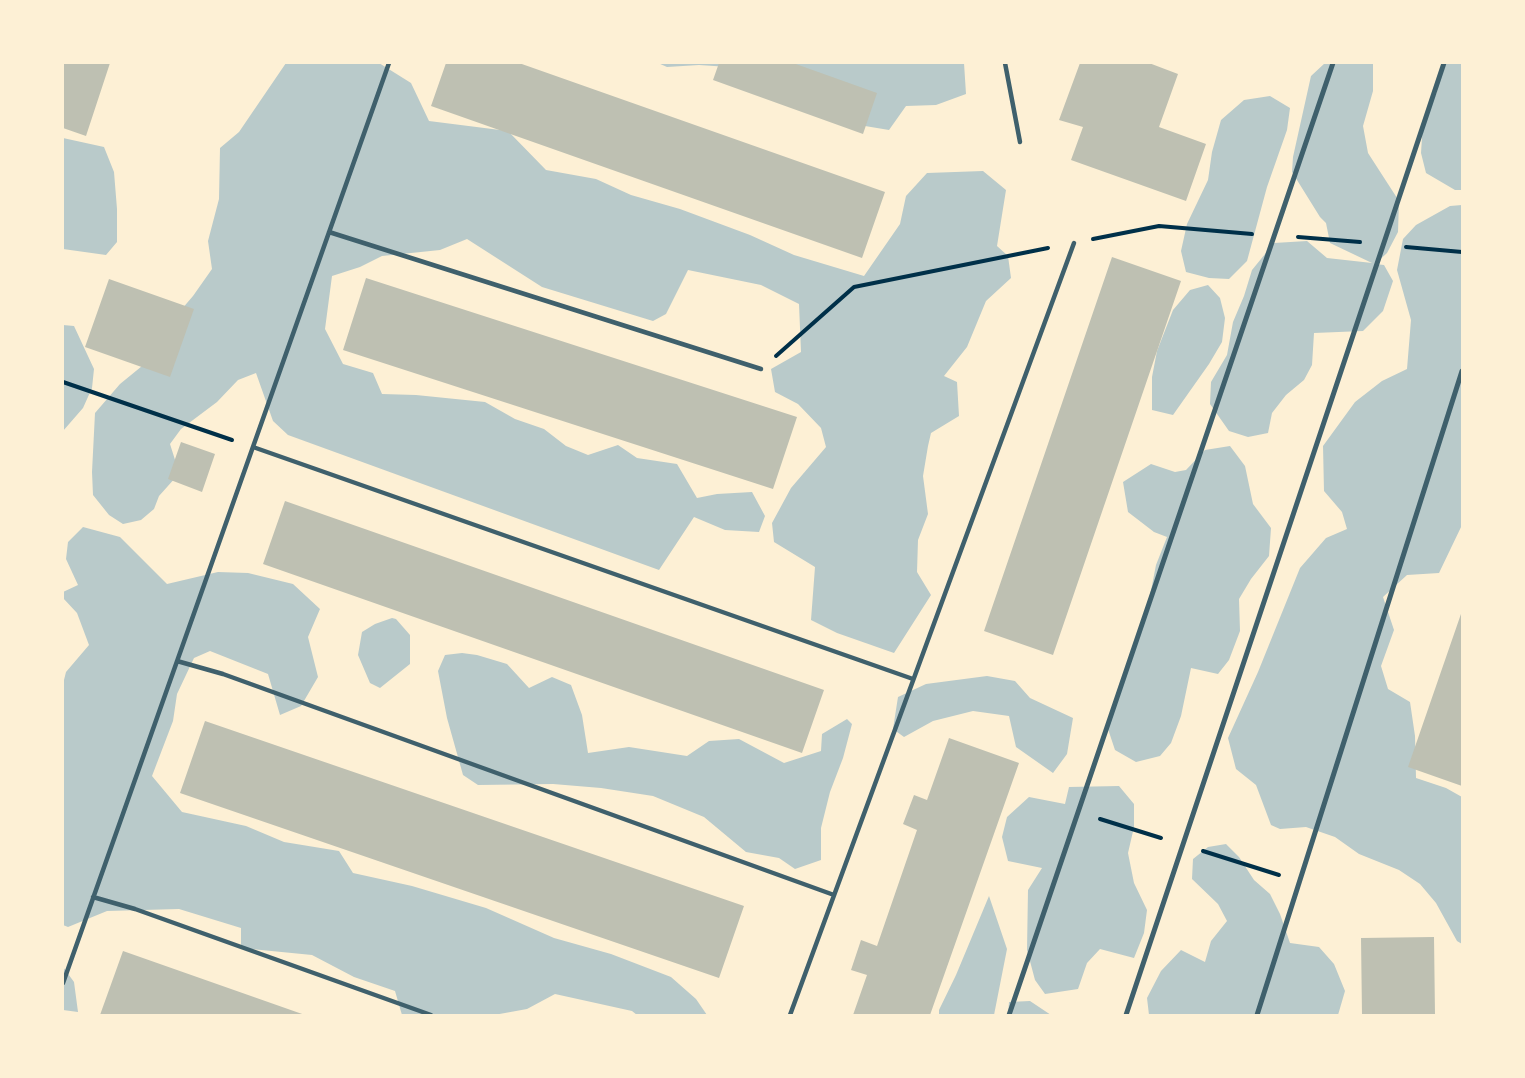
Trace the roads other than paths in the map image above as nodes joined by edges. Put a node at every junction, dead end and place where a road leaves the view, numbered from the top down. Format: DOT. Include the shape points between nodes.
graph roads {
  1 [pos="389,63"];
  2 [pos="1005,63"];
  3 [pos="1333,63"];
  4 [pos="1444,63"];
  5 [pos="1020,142"];
  6 [pos="329,232"];
  7 [pos="1074,243"];
  8 [pos="761,369"];
  9 [pos="1462,371"];
  10 [pos="253,447"];
  11 [pos="177,661"];
  12 [pos="913,679"];
  13 [pos="834,895"];
  14 [pos="93,897"];
  15 [pos="63,983"];
  16 [pos="431,1015"];
  17 [pos="790,1015"];
  18 [pos="1009,1015"];
  19 [pos="1126,1015"];
  20 [pos="1257,1015"];
  1 -- 6 [label="lane"];
  2 -- 5 [label="lane"];
  3 -- 18 [label="street"];
  4 -- 19 [label="street"];
  6 -- 8 [label="lane"];
  6 -- 10 [label="lane"];
  7 -- 12 [label="lane"];
  9 -- 20 [label="street"];
  10 -- 11 [label="lane"];
  10 -- 12 [label="lane"];
  11 -- 13 [label="lane" via="234,678"];
  11 -- 14 [label="lane"];
  12 -- 13 [label="lane"];
  13 -- 17 [label="lane"];
  14 -- 15 [label="lane"];
  14 -- 16 [label="lane"];
}
